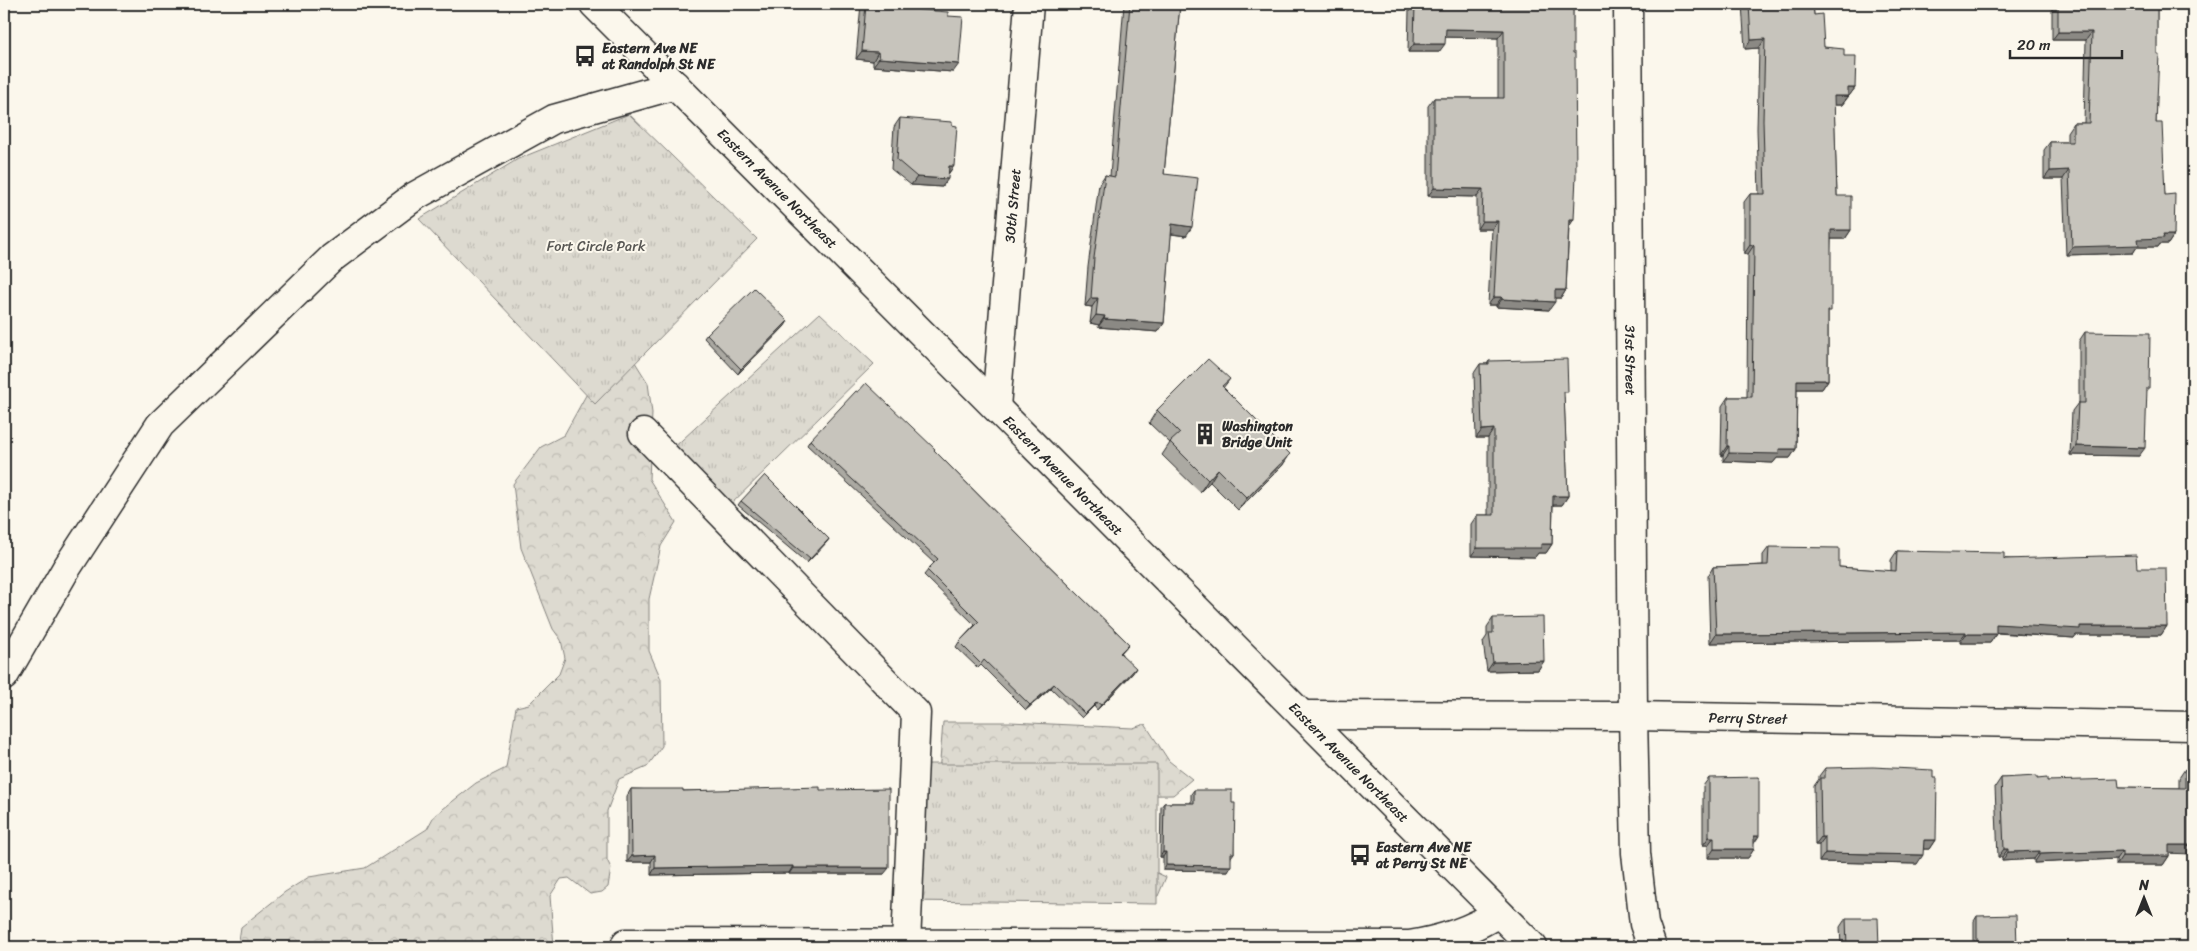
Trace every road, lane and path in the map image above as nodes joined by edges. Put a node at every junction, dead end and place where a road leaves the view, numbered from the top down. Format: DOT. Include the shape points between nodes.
graph roads {
  1 [pos="594,4"];
  2 [pos="1029,4"];
  3 [pos="1628,4"];
  4 [pos="675,85"];
  5 [pos="996,407"];
  6 [pos="643,433"];
  7 [pos="4,676"];
  8 [pos="1302,715"];
  9 [pos="1632,716"];
  10 [pos="2193,726"];
  11 [pos="1498,912"];
  12 [pos="626,943"];
  13 [pos="921,945"];
  14 [pos="1533,947"];
  15 [pos="1652,947"];
  1 -- 4 [label="street, Eastern Avenue Northeast"];
  2 -- 5 [label="street, 30th Street"];
  3 -- 9 [label="street, 31st Street"];
  4 -- 5 [label="street, Eastern Avenue Northeast"];
  4 -- 7 [label="street" via="554,119 415,196 332,258 160,425 66,569"];
  5 -- 8 [label="street, Eastern Avenue Northeast"];
  6 -- 13 [label="street" via="916,713"];
  8 -- 9 [label="street, Perry Street"];
  8 -- 11 [label="street, Eastern Avenue Northeast"];
  9 -- 10 [label="street, Perry Street"];
  9 -- 15 [label="street, 31st Street" via="1636,853 1644,924"];
  11 -- 13 [label="street" via="1462,933 1409,945"];
  11 -- 14 [label="street, Eastern Avenue Northeast"];
  12 -- 13 [label="street"];
}
